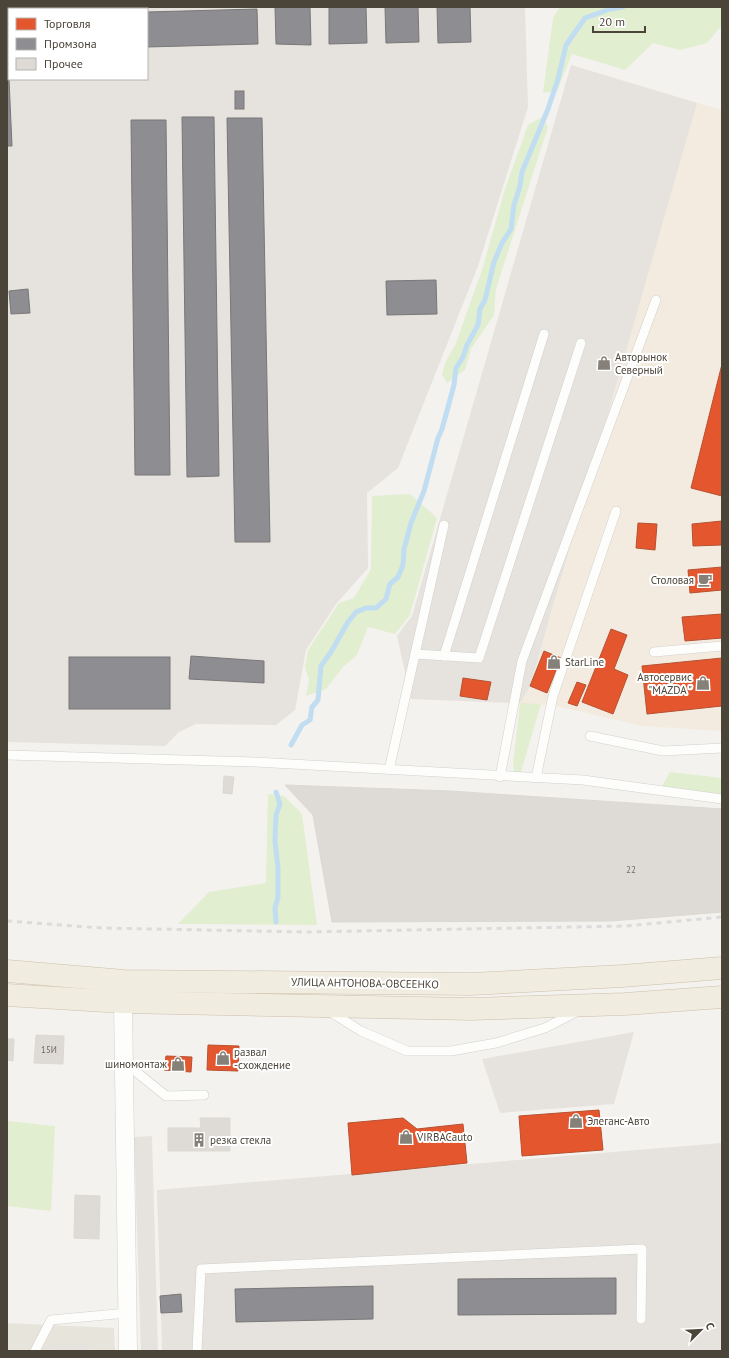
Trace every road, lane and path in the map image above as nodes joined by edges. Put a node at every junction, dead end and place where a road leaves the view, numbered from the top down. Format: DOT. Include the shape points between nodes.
graph roads {
  1 [pos="656,300"];
  2 [pos="544,334"];
  3 [pos="581,343"];
  4 [pos="616,511"];
  5 [pos="444,525"];
  6 [pos="722,646"];
  7 [pos="654,652"];
  8 [pos="415,654"];
  9 [pos="444,656"];
  10 [pos="590,736"];
  11 [pos="722,748"];
  12 [pos="7,755"];
  13 [pos="389,770"];
  14 [pos="500,777"];
  15 [pos="536,778"];
  16 [pos="722,799"];
  17 [pos="722,968"];
  18 [pos="7,971"];
  19 [pos="7,994"];
  20 [pos="722,997"];
  21 [pos="123,1002"];
  22 [pos="588,1005"];
  23 [pos="322,1006"];
  24 [pos="124,1062"];
  25 [pos="204,1095"];
  26 [pos="126,1312"];
  27 [pos="641,1319"];
  28 [pos="36,1351"];
  29 [pos="128,1351"];
  30 [pos="196,1351"];
  1 -- 14 [label="lane" via="522,661"];
  2 -- 9 [label="lane"];
  3 -- 9 [label="lane" via="479,658"];
  4 -- 15 [label="lane" via="553,696"];
  5 -- 8 [label="lane"];
  6 -- 7 [label="lane"];
  8 -- 9 [label="lane"];
  8 -- 13 [label="lane"];
  10 -- 11 [label="lane" via="663,751"];
  12 -- 13 [label="lane" via="255,762"];
  13 -- 14 [label="lane"];
  14 -- 15 [label="lane"];
  15 -- 16 [label="lane" via="583,780"];
  17 -- 18 [label="highway, УЛИЦА АНТОНОВА-ОВСЕЕНКО" via="471,984 124,981"];
  19 -- 21 [label="highway"];
  20 -- 22 [label="highway"];
  21 -- 23 [label="highway"];
  21 -- 24 [label="street"];
  22 -- 23 [label="highway" via="471,1009"];
  22 -- 23 [label="lane" via="545,1028 496,1043 451,1051 408,1051 361,1031"];
  24 -- 25 [label="lane" via="166,1096"];
  24 -- 26 [label="street"];
  26 -- 28 [label="lane" via="51,1320"];
  26 -- 29 [label="street"];
  27 -- 30 [label="lane" via="642,1249 201,1270"];
}
